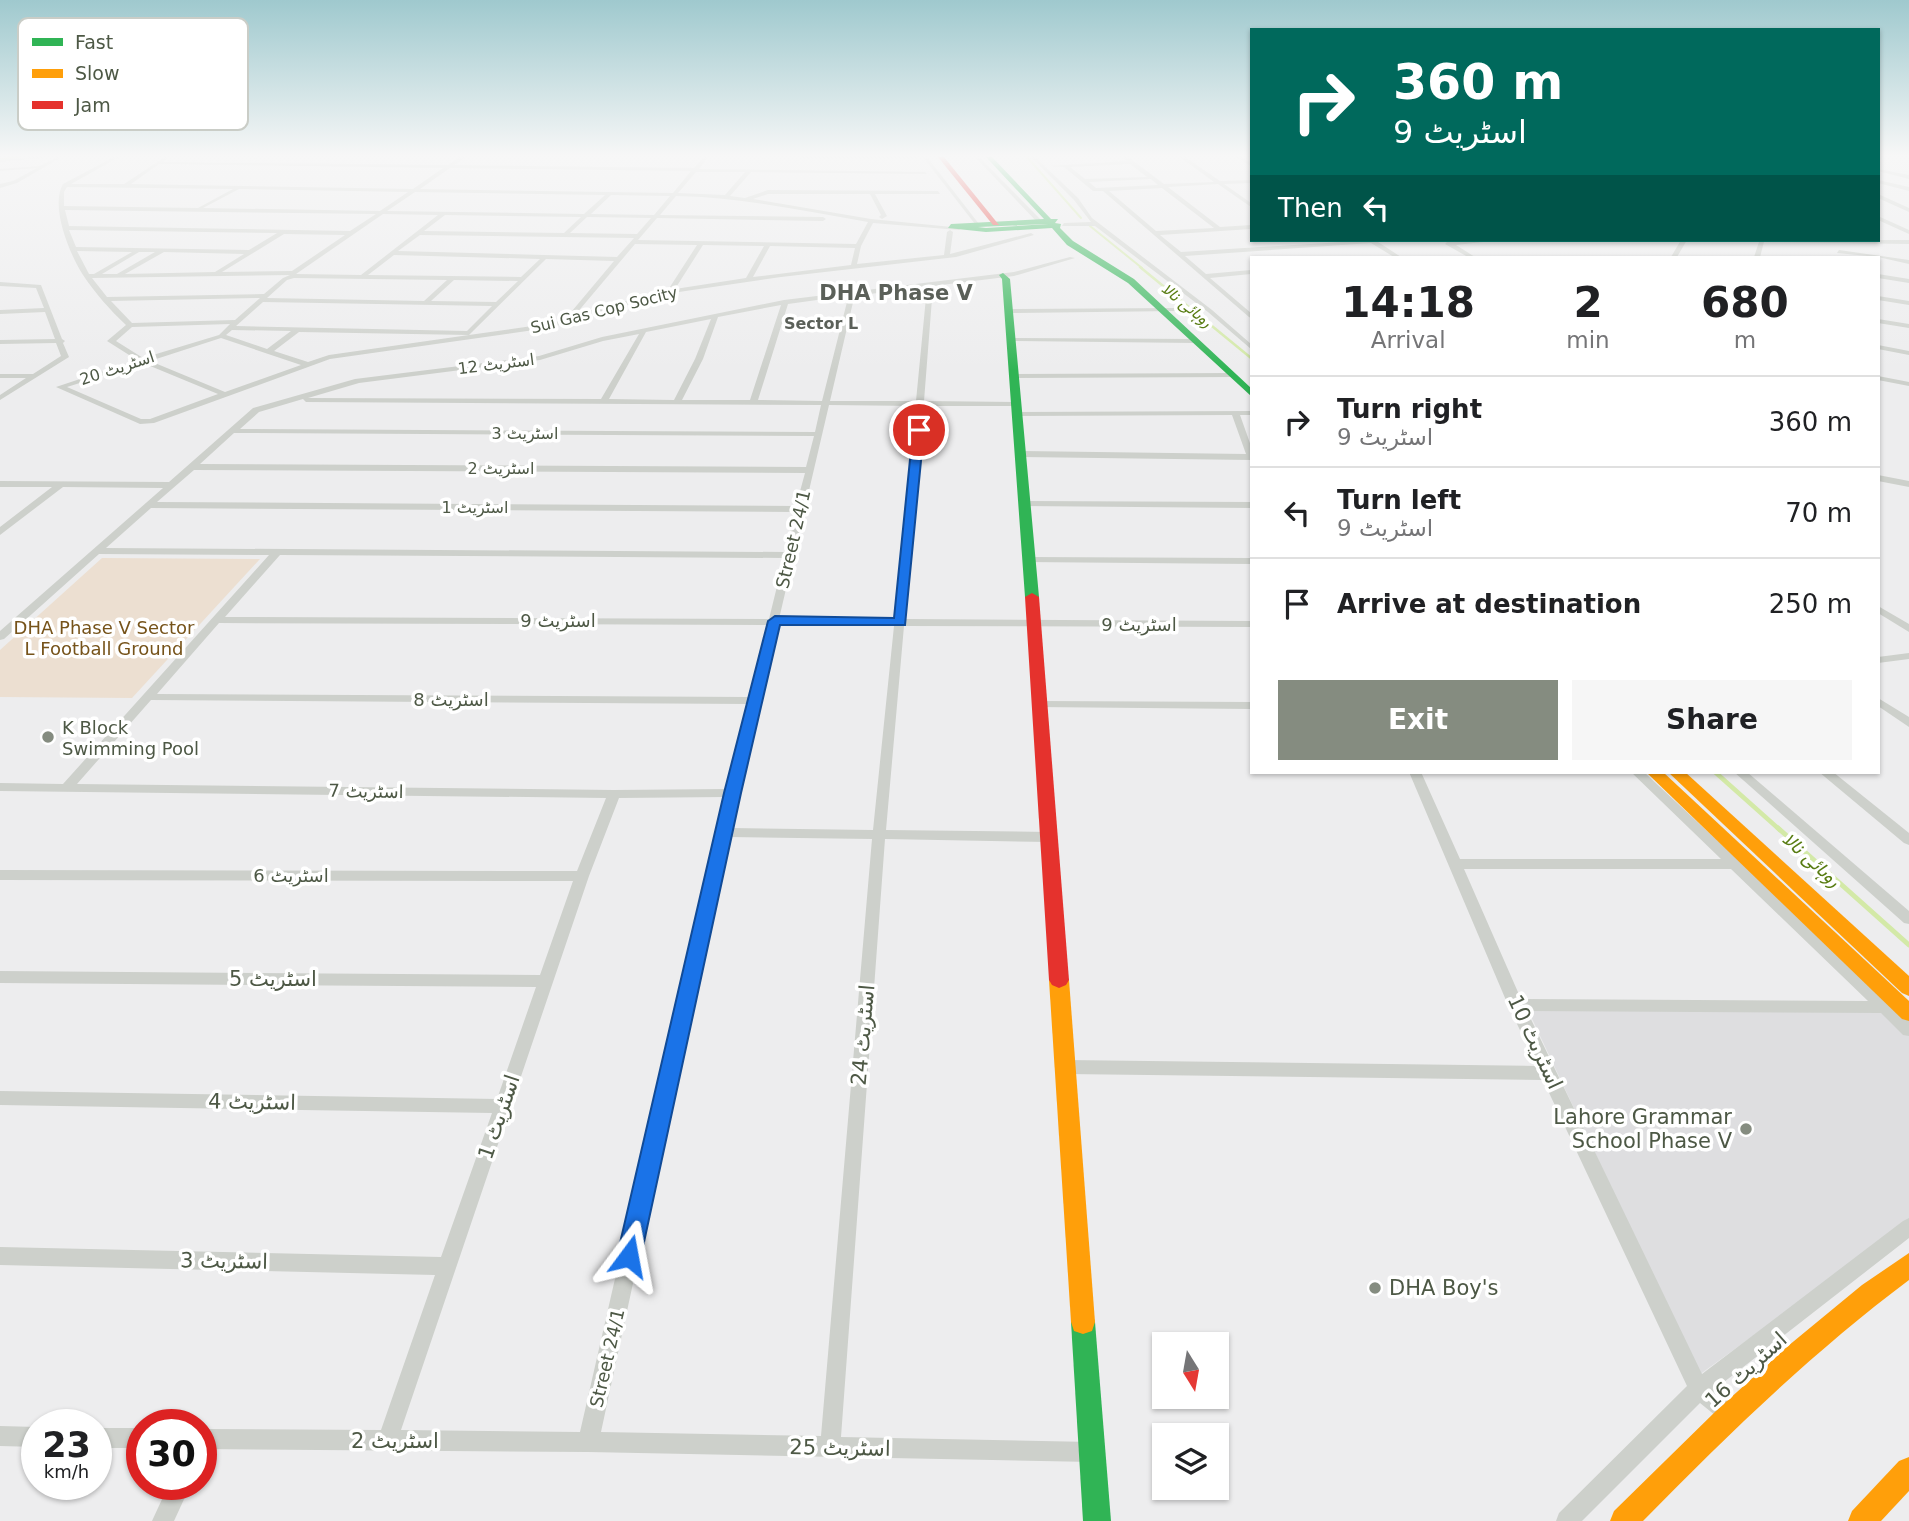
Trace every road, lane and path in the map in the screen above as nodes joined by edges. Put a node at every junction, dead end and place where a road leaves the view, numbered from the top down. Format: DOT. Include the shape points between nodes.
graph roads {
  1 [pos="67,228"];
  2 [pos="244,228"];
  3 [pos="358,228"];
  4 [pos="425,228"];
  5 [pos="572,228"];
  6 [pos="645,228"];
  7 [pos="867,228"];
  8 [pos="969,228"];
  9 [pos="1014,228"];
  10 [pos="1046,228"];
  11 [pos="1049,228"];
  12 [pos="1059,228"];
  13 [pos="1099,228"];
  14 [pos="1151,228"];
  15 [pos="1235,228"];
  16 [pos="1219,229"];
  17 [pos="238,231"];
  18 [pos="283,232"];
  19 [pos="351,233"];
  20 [pos="418,233"];
  21 [pos="1157,233"];
  22 [pos="484,234"];
  23 [pos="565,235"];
  24 [pos="635,239"];
  25 [pos="476,241"];
  26 [pos="1345,242"];
  27 [pos="1375,242"];
  28 [pos="1445,242"];
  29 [pos="1880,242"];
  30 [pos="1909,242"];
  31 [pos="701,244"];
  32 [pos="768,245"];
  33 [pos="858,246"];
  34 [pos="469,248"];
  35 [pos="76,249"];
  36 [pos="139,250"];
  37 [pos="162,251"];
  38 [pos="249,252"];
  39 [pos="391,253"];
  40 [pos="1181,254"];
  41 [pos="1839,254"];
  42 [pos="461,255"];
  43 [pos="947,256"];
  44 [pos="1396,256"];
  45 [pos="1470,256"];
  46 [pos="1865,256"];
  47 [pos="545,257"];
  48 [pos="1880,257"];
  49 [pos="1072,258"];
  50 [pos="617,259"];
  51 [pos="1909,262"];
  52 [pos="854,265"];
  53 [pos="1250,272"];
  54 [pos="216,273"];
  55 [pos="293,274"];
  56 [pos="118,275"];
  57 [pos="1003,275"];
  58 [pos="90,276"];
  59 [pos="363,276"];
  60 [pos="1206,276"];
  61 [pos="1880,276"];
  62 [pos="454,277"];
  63 [pos="522,279"];
  64 [pos="749,279"];
  65 [pos="1909,281"];
  66 [pos="0,284"];
  67 [pos="928,284"];
  68 [pos="672,291"];
  69 [pos="849,294"];
  70 [pos="264,298"];
  71 [pos="1880,298"];
  72 [pos="108,299"];
  73 [pos="784,302"];
  74 [pos="425,303"];
  75 [pos="1909,303"];
  76 [pos="497,304"];
  77 [pos="49,310"];
  78 [pos="1009,311"];
  79 [pos="1168,311"];
  80 [pos="0,312"];
  81 [pos="1250,315"];
  82 [pos="713,317"];
  83 [pos="569,318"];
  84 [pos="1880,321"];
  85 [pos="237,322"];
  86 [pos="130,325"];
  87 [pos="1909,326"];
  88 [pos="230,328"];
  89 [pos="298,330"];
  90 [pos="379,331"];
  91 [pos="642,331"];
  92 [pos="470,335"];
  93 [pos="221,336"];
  94 [pos="371,338"];
  95 [pos="61,341"];
  96 [pos="1012,341"];
  97 [pos="1195,341"];
  98 [pos="0,342"];
  99 [pos="363,345"];
  100 [pos="1250,345"];
  101 [pos="1880,347"];
  102 [pos="269,351"];
  103 [pos="356,353"];
  104 [pos="1909,353"];
  105 [pos="141,360"];
  106 [pos="306,364"];
  107 [pos="1232,375"];
  108 [pos="0,376"];
  109 [pos="36,376"];
  110 [pos="1014,376"];
  111 [pos="1880,378"];
  112 [pos="1250,379"];
  113 [pos="1909,384"];
  114 [pos="1250,392"];
  115 [pos="224,394"];
  116 [pos="0,398"];
  117 [pos="292,400"];
  118 [pos="604,401"];
  119 [pos="677,401"];
  120 [pos="753,402"];
  121 [pos="825,402"];
  122 [pos="921,403"];
  123 [pos="1017,409"];
  124 [pos="1250,413"];
  125 [pos="1236,414"];
  126 [pos="144,422"];
  127 [pos="232,431"];
  128 [pos="817,434"];
  129 [pos="1023,454"];
  130 [pos="1250,454"];
  131 [pos="1250,457"];
  132 [pos="193,467"];
  133 [pos="809,470"];
  134 [pos="1880,478"];
  135 [pos="0,484"];
  136 [pos="61,484"];
  137 [pos="172,485"];
  138 [pos="1909,485"];
  139 [pos="1025,504"];
  140 [pos="149,505"];
  141 [pos="1250,505"];
  142 [pos="800,509"];
  143 [pos="0,532"];
  144 [pos="98,551"];
  145 [pos="277,552"];
  146 [pos="789,555"];
  147 [pos="1029,560"];
  148 [pos="1250,561"];
  149 [pos="1880,610"];
  150 [pos="216,620"];
  151 [pos="775,621"];
  152 [pos="900,622"];
  153 [pos="1033,624"];
  154 [pos="1250,624"];
  155 [pos="1909,629"];
  156 [pos="0,637"];
  157 [pos="1909,656"];
  158 [pos="1880,660"];
  159 [pos="147,696"];
  160 [pos="755,701"];
  161 [pos="1880,702"];
  162 [pos="1040,705"];
  163 [pos="1250,706"];
  164 [pos="1909,723"];
  165 [pos="1416,774"];
  166 [pos="1639,774"];
  167 [pos="1656,774"];
  168 [pos="1678,774"];
  169 [pos="1742,774"];
  170 [pos="1827,774"];
  171 [pos="0,787"];
  172 [pos="66,788"];
  173 [pos="732,793"];
  174 [pos="614,794"];
  175 [pos="724,832"];
  176 [pos="1708,832"];
  177 [pos="878,836"];
  178 [pos="1049,837"];
  179 [pos="1909,840"];
  180 [pos="1457,864"];
  181 [pos="1732,864"];
  182 [pos="0,874"];
  183 [pos="582,876"];
  184 [pos="1909,919"];
  185 [pos="0,977"];
  186 [pos="546,981"];
  187 [pos="1909,988"];
  188 [pos="1516,1005"];
  189 [pos="1885,1007"];
  190 [pos="1909,1013"];
  191 [pos="1909,1031"];
  192 [pos="1066,1067"];
  193 [pos="1549,1073"];
  194 [pos="0,1098"];
  195 [pos="503,1106"];
  196 [pos="1909,1227"];
  197 [pos="0,1256"];
  198 [pos="1909,1265"];
  199 [pos="448,1266"];
  200 [pos="1699,1389"];
  201 [pos="1728,1413"];
  202 [pos="0,1436"];
  203 [pos="21,1437"];
  204 [pos="217,1439"];
  205 [pos="387,1441"];
  206 [pos="588,1442"];
  207 [pos="830,1448"];
  208 [pos="1092,1452"];
  209 [pos="1909,1471"];
  210 [pos="173,1500"];
  211 [pos="163,1521"];
  212 [pos="1097,1521"];
  213 [pos="1567,1521"];
  214 [pos="1624,1521"];
  215 [pos="1862,1521"];
  1 -- 17 [label="street"];
  1 -- 35 [label="street"];
  2 -- 17 [label="street"];
  3 -- 19 [label="street"];
  4 -- 20 [label="street"];
  5 -- 23 [label="street"];
  6 -- 24 [label="street"];
  7 -- 33 [label="street"];
  8 -- 43 [label="street"];
  9 -- 10 [label="main road"];
  11 -- 43 [label="street, Sui Gas Cop Socity"];
  12 -- 79 [label="main road" via="1129,271"];
  13 -- 100 [label="street"];
  14 -- 21 [label="street"];
  15 -- 16 [label="street"];
  16 -- 21 [label="street"];
  17 -- 18 [label="street"];
  18 -- 19 [label="street"];
  18 -- 38 [label="street"];
  19 -- 55 [label="street"];
  20 -- 22 [label="street"];
  20 -- 39 [label="street"];
  21 -- 40 [label="street"];
  22 -- 23 [label="street"];
  22 -- 25 [label="street"];
  23 -- 24 [label="street"];
  24 -- 31 [label="street"];
  24 -- 50 [label="street"];
  26 -- 40 [label="street"];
  27 -- 44 [label="street"];
  28 -- 45 [label="street"];
  29 -- 30 [label="street"];
  31 -- 32 [label="street"];
  31 -- 68 [label="street"];
  32 -- 33 [label="street"];
  32 -- 64 [label="street"];
  33 -- 52 [label="street"];
  34 -- 42 [label="street"];
  35 -- 36 [label="street"];
  35 -- 58 [label="street"];
  36 -- 37 [label="street"];
  36 -- 58 [label="street"];
  37 -- 38 [label="street"];
  37 -- 56 [label="street"];
  38 -- 54 [label="street"];
  39 -- 42 [label="street"];
  39 -- 59 [label="street"];
  40 -- 60 [label="street"];
  41 -- 46 [label="street"];
  42 -- 47 [label="street"];
  43 -- 52 [label="street, Sui Gas Cop Socity"];
  47 -- 50 [label="street"];
  47 -- 63 [label="street"];
  48 -- 51 [label="street"];
  49 -- 57 [label="street, اسٹریٹ 12"];
  50 -- 83 [label="street"];
  52 -- 64 [label="street, Sui Gas Cop Socity"];
  53 -- 60 [label="street"];
  54 -- 55 [label="street"];
  54 -- 56 [label="street"];
  55 -- 59 [label="street"];
  55 -- 70 [label="street"];
  56 -- 58 [label="street"];
  57 -- 67 [label="street, اسٹریٹ 12"];
  57 -- 78 [label="main road"];
  58 -- 72 [label="street"];
  59 -- 62 [label="street"];
  60 -- 81 [label="street" via="1239,300"];
  61 -- 65 [label="street"];
  62 -- 63 [label="street"];
  62 -- 74 [label="street"];
  63 -- 76 [label="street"];
  64 -- 68 [label="street, Sui Gas Cop Socity"];
  66 -- 77 [label="street" via="39,286"];
  67 -- 69 [label="street, اسٹریٹ 12"];
  67 -- 122 [label="street"];
  68 -- 83 [label="street, Sui Gas Cop Socity"];
  69 -- 73 [label="street, اسٹریٹ 12"];
  69 -- 121 [label="street, Street 24/1"];
  70 -- 72 [label="street"];
  70 -- 74 [label="street"];
  70 -- 85 [label="street"];
  71 -- 75 [label="street"];
  72 -- 86 [label="street"];
  73 -- 82 [label="street, اسٹریٹ 12"];
  73 -- 120 [label="street"];
  74 -- 76 [label="street"];
  76 -- 92 [label="street"];
  77 -- 80 [label="street"];
  77 -- 95 [label="street"];
  78 -- 79 [label="street"];
  78 -- 96 [label="main road"];
  79 -- 97 [label="main road"];
  79 -- 112 [label="main road"];
  82 -- 91 [label="street, اسٹریٹ 12"];
  82 -- 119 [label="street" via="708,338"];
  83 -- 92 [label="street, Sui Gas Cop Socity" via="555,326"];
  84 -- 87 [label="street"];
  85 -- 86 [label="street"];
  85 -- 88 [label="street"];
  86 -- 105 [label="street" via="111,341"];
  88 -- 89 [label="street"];
  88 -- 93 [label="street"];
  89 -- 90 [label="street"];
  89 -- 102 [label="street"];
  90 -- 92 [label="street"];
  90 -- 94 [label="street"];
  91 -- 117 [label="street, اسٹریٹ 12" via="540,358 358,381"];
  91 -- 118 [label="street"];
  92 -- 103 [label="street, Sui Gas Cop Socity"];
  93 -- 102 [label="street"];
  93 -- 105 [label="street, اسٹریٹ 20"];
  95 -- 98 [label="street"];
  95 -- 109 [label="street" via="64,359"];
  96 -- 97 [label="street"];
  96 -- 110 [label="main road"];
  97 -- 107 [label="main road"];
  99 -- 103 [label="street"];
  101 -- 104 [label="street"];
  102 -- 106 [label="street"];
  103 -- 106 [label="street, Sui Gas Cop Socity"];
  105 -- 115 [label="street"];
  105 -- 126 [label="street, اسٹریٹ 20" via="60,387"];
  106 -- 115 [label="street, Sui Gas Cop Socity"];
  107 -- 110 [label="street"];
  107 -- 114 [label="main road"];
  108 -- 109 [label="street"];
  109 -- 116 [label="street"];
  110 -- 123 [label="main road"];
  111 -- 113 [label="street"];
  115 -- 126 [label="street, Sui Gas Cop Socity"];
  117 -- 118 [label="street"];
  117 -- 127 [label="street, اسٹریٹ 12" via="256,410"];
  118 -- 119 [label="street"];
  119 -- 120 [label="street"];
  120 -- 121 [label="street"];
  121 -- 122 [label="street"];
  121 -- 128 [label="street, Street 24/1"];
  122 -- 123 [label="street"];
  122 -- 152 [label="street"];
  123 -- 125 [label="street"];
  123 -- 129 [label="main road"];
  124 -- 125 [label="street"];
  125 -- 130 [label="street"];
  127 -- 128 [label="street, اسٹریٹ 3"];
  127 -- 132 [label="street, اسٹریٹ 12"];
  128 -- 133 [label="street, Street 24/1"];
  129 -- 131 [label="street"];
  129 -- 139 [label="main road"];
  132 -- 133 [label="street, اسٹریٹ 2"];
  132 -- 137 [label="street, اسٹریٹ 12"];
  133 -- 142 [label="street, Street 24/1"];
  134 -- 138 [label="street"];
  135 -- 136 [label="street"];
  136 -- 137 [label="street"];
  136 -- 143 [label="street"];
  137 -- 140 [label="street, اسٹریٹ 12"];
  139 -- 141 [label="street"];
  139 -- 147 [label="main road"];
  140 -- 142 [label="street, اسٹریٹ 1"];
  140 -- 144 [label="street, اسٹریٹ 12"];
  142 -- 146 [label="street, Street 24/1"];
  144 -- 145 [label="street"];
  144 -- 156 [label="street, اسٹریٹ 12"];
  145 -- 146 [label="street"];
  145 -- 150 [label="street"];
  146 -- 151 [label="street, Street 24/1"];
  147 -- 148 [label="street"];
  147 -- 153 [label="main road"];
  149 -- 155 [label="street"];
  150 -- 151 [label="street, اسٹریٹ 9"];
  150 -- 159 [label="street"];
  151 -- 152 [label="street, اسٹریٹ 9"];
  151 -- 160 [label="street, Street 24/1"];
  152 -- 153 [label="street, اسٹریٹ 9"];
  152 -- 177 [label="street, اسٹریٹ 24"];
  153 -- 154 [label="street, اسٹریٹ 9"];
  153 -- 162 [label="main road"];
  157 -- 158 [label="street"];
  159 -- 160 [label="street, اسٹریٹ 8"];
  159 -- 172 [label="street"];
  160 -- 173 [label="street, Street 24/1"];
  161 -- 164 [label="street"];
  162 -- 163 [label="street"];
  162 -- 178 [label="main road"];
  165 -- 180 [label="street, اسٹریٹ 10"];
  166 -- 176 [label="street"];
  167 -- 176 [label="main road"];
  168 -- 187 [label="main road"];
  169 -- 184 [label="street"];
  170 -- 179 [label="street"];
  171 -- 172 [label="street, اسٹریٹ 7"];
  172 -- 174 [label="street, اسٹریٹ 7"];
  173 -- 174 [label="street, اسٹریٹ 7"];
  173 -- 175 [label="street, Street 24/1"];
  174 -- 183 [label="street, اسٹریٹ 1"];
  175 -- 177 [label="street"];
  175 -- 206 [label="street, Street 24/1"];
  176 -- 181 [label="street"];
  176 -- 190 [label="main road"];
  177 -- 178 [label="street"];
  177 -- 207 [label="street, اسٹریٹ 24"];
  178 -- 192 [label="main road"];
  180 -- 181 [label="street"];
  180 -- 188 [label="street, اسٹریٹ 10"];
  181 -- 189 [label="street"];
  182 -- 183 [label="street, اسٹریٹ 6"];
  183 -- 186 [label="street, اسٹریٹ 1"];
  185 -- 186 [label="street, اسٹریٹ 5"];
  186 -- 195 [label="street, اسٹریٹ 1"];
  188 -- 189 [label="street"];
  188 -- 193 [label="street, اسٹریٹ 10"];
  189 -- 191 [label="street"];
  192 -- 193 [label="street"];
  192 -- 208 [label="main road"];
  193 -- 200 [label="street, اسٹریٹ 10"];
  194 -- 195 [label="street, اسٹریٹ 4"];
  195 -- 199 [label="street, اسٹریٹ 1"];
  196 -- 200 [label="street"];
  197 -- 199 [label="street, اسٹریٹ 3"];
  198 -- 201 [label="main road, اسٹریٹ 16" via="1830,1324"];
  199 -- 205 [label="street, اسٹریٹ 1"];
  200 -- 201 [label="street, اسٹریٹ 10"];
  200 -- 213 [label="street"];
  201 -- 214 [label="main road, اسٹریٹ 16"];
  202 -- 203 [label="street"];
  204 -- 205 [label="street, اسٹریٹ 2"];
  205 -- 206 [label="street, اسٹریٹ 2"];
  206 -- 207 [label="street, اسٹریٹ 25"];
  207 -- 208 [label="street, اسٹریٹ 25"];
  208 -- 212 [label="main road"];
  209 -- 215 [label="main road"];
  210 -- 211 [label="street"];
}
